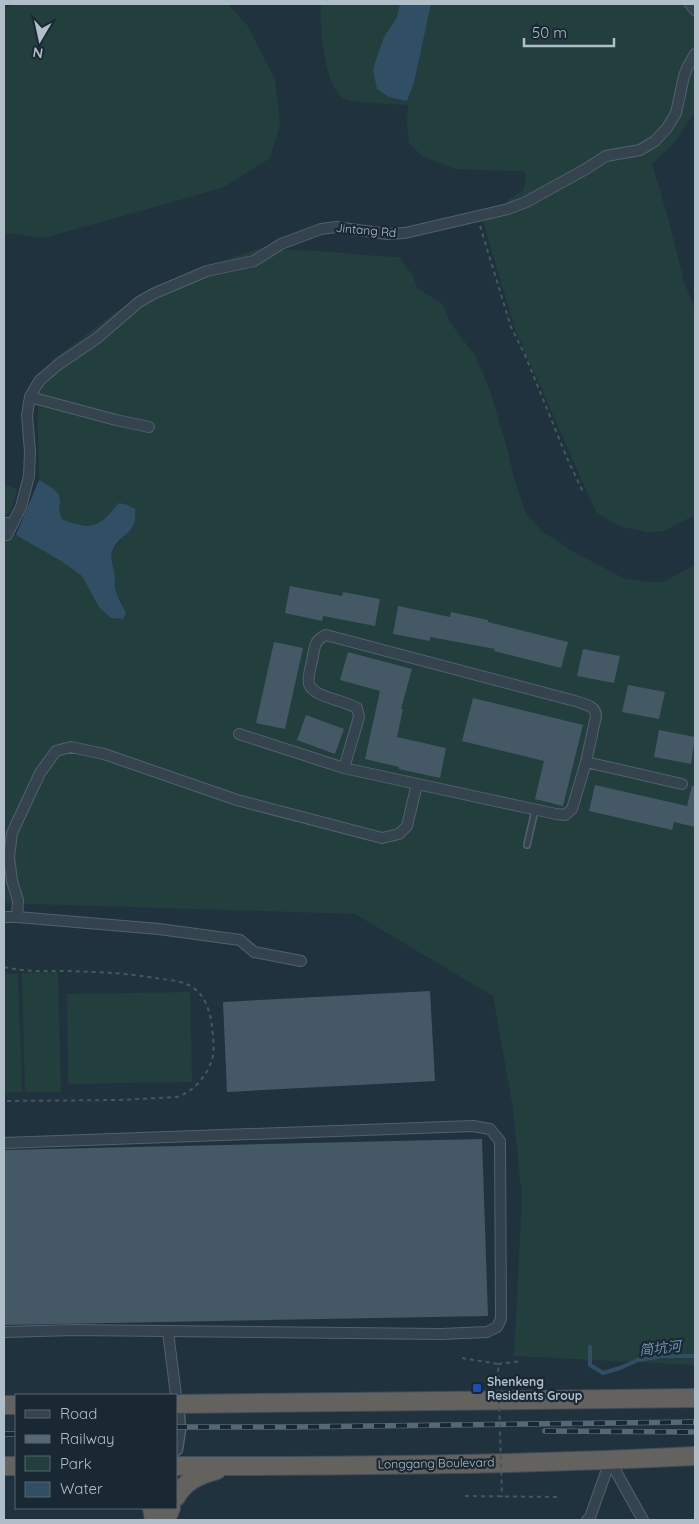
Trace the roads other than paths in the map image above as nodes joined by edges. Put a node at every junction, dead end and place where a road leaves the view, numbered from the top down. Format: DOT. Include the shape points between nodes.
graph roads {
  1 [pos="690,4"];
  2 [pos="695,10"];
  3 [pos="695,54"];
  4 [pos="30,397"];
  5 [pos="149,427"];
  6 [pos="8,523"];
  7 [pos="7,535"];
  8 [pos="239,734"];
  9 [pos="586,762"];
  10 [pos="344,768"];
  11 [pos="417,784"];
  12 [pos="682,784"];
  13 [pos="535,810"];
  14 [pos="527,845"];
  15 [pos="4,917"];
  16 [pos="17,917"];
  17 [pos="301,961"];
  18 [pos="4,1143"];
  19 [pos="4,1332"];
  20 [pos="168,1332"];
  21 [pos="176,1394"];
  22 [pos="695,1398"];
  23 [pos="178,1405"];
  24 [pos="178,1422"];
  25 [pos="178,1436"];
  26 [pos="695,1456"];
  27 [pos="610,1460"];
  28 [pos="178,1466"];
  29 [pos="239,1466"];
  30 [pos="178,1496"];
  31 [pos="587,1520"];
  32 [pos="644,1520"];
  1 -- 2 [label="street"];
  3 -- 4 [label="street, Jintang Rd" via="684,76 676,113 655,141 640,150 606,156 517,206 406,233 329,228 281,244 254,261 207,271 139,302 96,339 48,373"];
  4 -- 5 [label="street"];
  4 -- 6 [label="street, Jintang Rd" via="27,415 29,476 21,507"];
  6 -- 7 [label="street, Jintang Rd"];
  8 -- 10 [label="street"];
  9 -- 10 [label="street" via="596,716 593,708 326,635 318,638 309,684 324,696 357,708 359,717"];
  9 -- 12 [label="street"];
  9 -- 13 [label="street" via="572,809 566,815"];
  10 -- 11 [label="street"];
  11 -- 13 [label="street"];
  11 -- 16 [label="street" via="407,826 398,834 382,838 237,800 104,754 71,747 56,751 40,773 12,834 8,857 18,900"];
  13 -- 14 [label="lane"];
  15 -- 16 [label="street"];
  16 -- 17 [label="street" via="159,929 240,940 254,952"];
  18 -- 20 [label="street" via="472,1126 490,1129 500,1141 501,1319 497,1327 487,1332 441,1334"];
  19 -- 20 [label="street"];
  20 -- 21 [label="street"];
  22 -- 23 [label="highway"];
  24 -- 25 [label="street"];
  26 -- 27 [label="highway, Longgang Boulevard"];
  27 -- 29 [label="highway, Longgang Boulevard"];
  27 -- 31 [label="street"];
  27 -- 32 [label="street"];
  28 -- 29 [label="highway, Longgang Boulevard"];
  29 -- 30 [label="highway" via="201,1474"];
}
